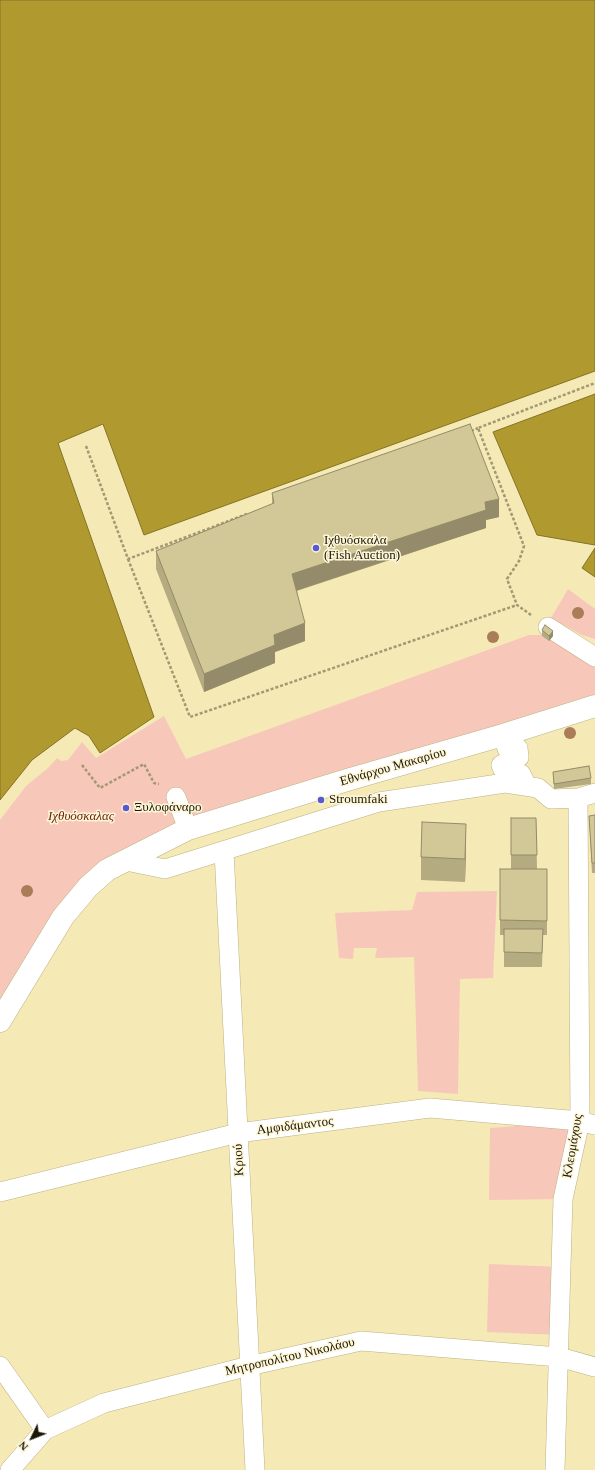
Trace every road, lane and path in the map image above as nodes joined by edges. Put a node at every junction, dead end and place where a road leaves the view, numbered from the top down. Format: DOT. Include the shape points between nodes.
graph roads {
  1 [pos="595,383"];
  2 [pos="478,428"];
  3 [pos="464,434"];
  4 [pos="86,446"];
  5 [pos="247,514"];
  6 [pos="128,559"];
  7 [pos="517,606"];
  8 [pos="548,627"];
  9 [pos="595,658"];
  10 [pos="595,706"];
  11 [pos="503,735"];
  12 [pos="82,765"];
  13 [pos="529,788"];
  14 [pos="586,795"];
  15 [pos="176,797"];
  16 [pos="188,829"];
  17 [pos="224,851"];
  18 [pos="126,861"];
  19 [pos="0,1021"];
  20 [pos="587,1123"];
  21 [pos="238,1133"];
  22 [pos="0,1192"];
  23 [pos="559,1357"];
  24 [pos="0,1366"];
  25 [pos="249,1366"];
  26 [pos="595,1367"];
  27 [pos="45,1430"];
  28 [pos="10,1470"];
  29 [pos="254,1470"];
  30 [pos="555,1470"];
  1 -- 2 [label="path"];
  2 -- 3 [label="path"];
  2 -- 7 [label="path" via="524,546 519,561 507,579"];
  4 -- 6 [label="path"];
  5 -- 6 [label="path"];
  6 -- 7 [label="path" via="190,717"];
  7 -- 8 [label="path"];
  8 -- 9 [label="street"];
  10 -- 11 [label="street, Εθνάρχου Μακαρίου"];
  11 -- 13 [label="street" via="507,749 518,748 519,757 500,765 503,770 521,774"];
  11 -- 16 [label="street, Εθνάρχου Μακαρίου"];
  12 -- 15 [label="path" via="100,788 144,764 154,783 167,786"];
  13 -- 14 [label="street" via="538,788 551,799"];
  13 -- 17 [label="street" via="505,783 379,802"];
  14 -- 20 [label="street, Κλεομάχους"];
  15 -- 16 [label="street"];
  16 -- 18 [label="street, Εθνάρχου Μακαρίου"];
  17 -- 18 [label="street" via="165,870"];
  17 -- 21 [label="street, Κριού"];
  18 -- 19 [label="street, Εθνάρχου Μακαρίου" via="107,870 88,887 64,916"];
  20 -- 21 [label="street, Αμφιδάμαντος" via="430,1108"];
  20 -- 23 [label="street, Κλεομάχους" via="563,1199"];
  21 -- 22 [label="street, Αμφιδάμαντος"];
  21 -- 25 [label="street, Κριού"];
  23 -- 25 [label="street, Μητροπολίτου Νικολάου" via="361,1341"];
  23 -- 26 [label="street, Μητροπολίτου Νικολάου"];
  23 -- 30 [label="street, Κλεομάχους"];
  24 -- 27 [label="street"];
  25 -- 27 [label="street, Μητροπολίτου Νικολάου" via="104,1404"];
  25 -- 29 [label="street, Κριού"];
  27 -- 28 [label="street, Μητροπολίτου Νικολάου"];
}
